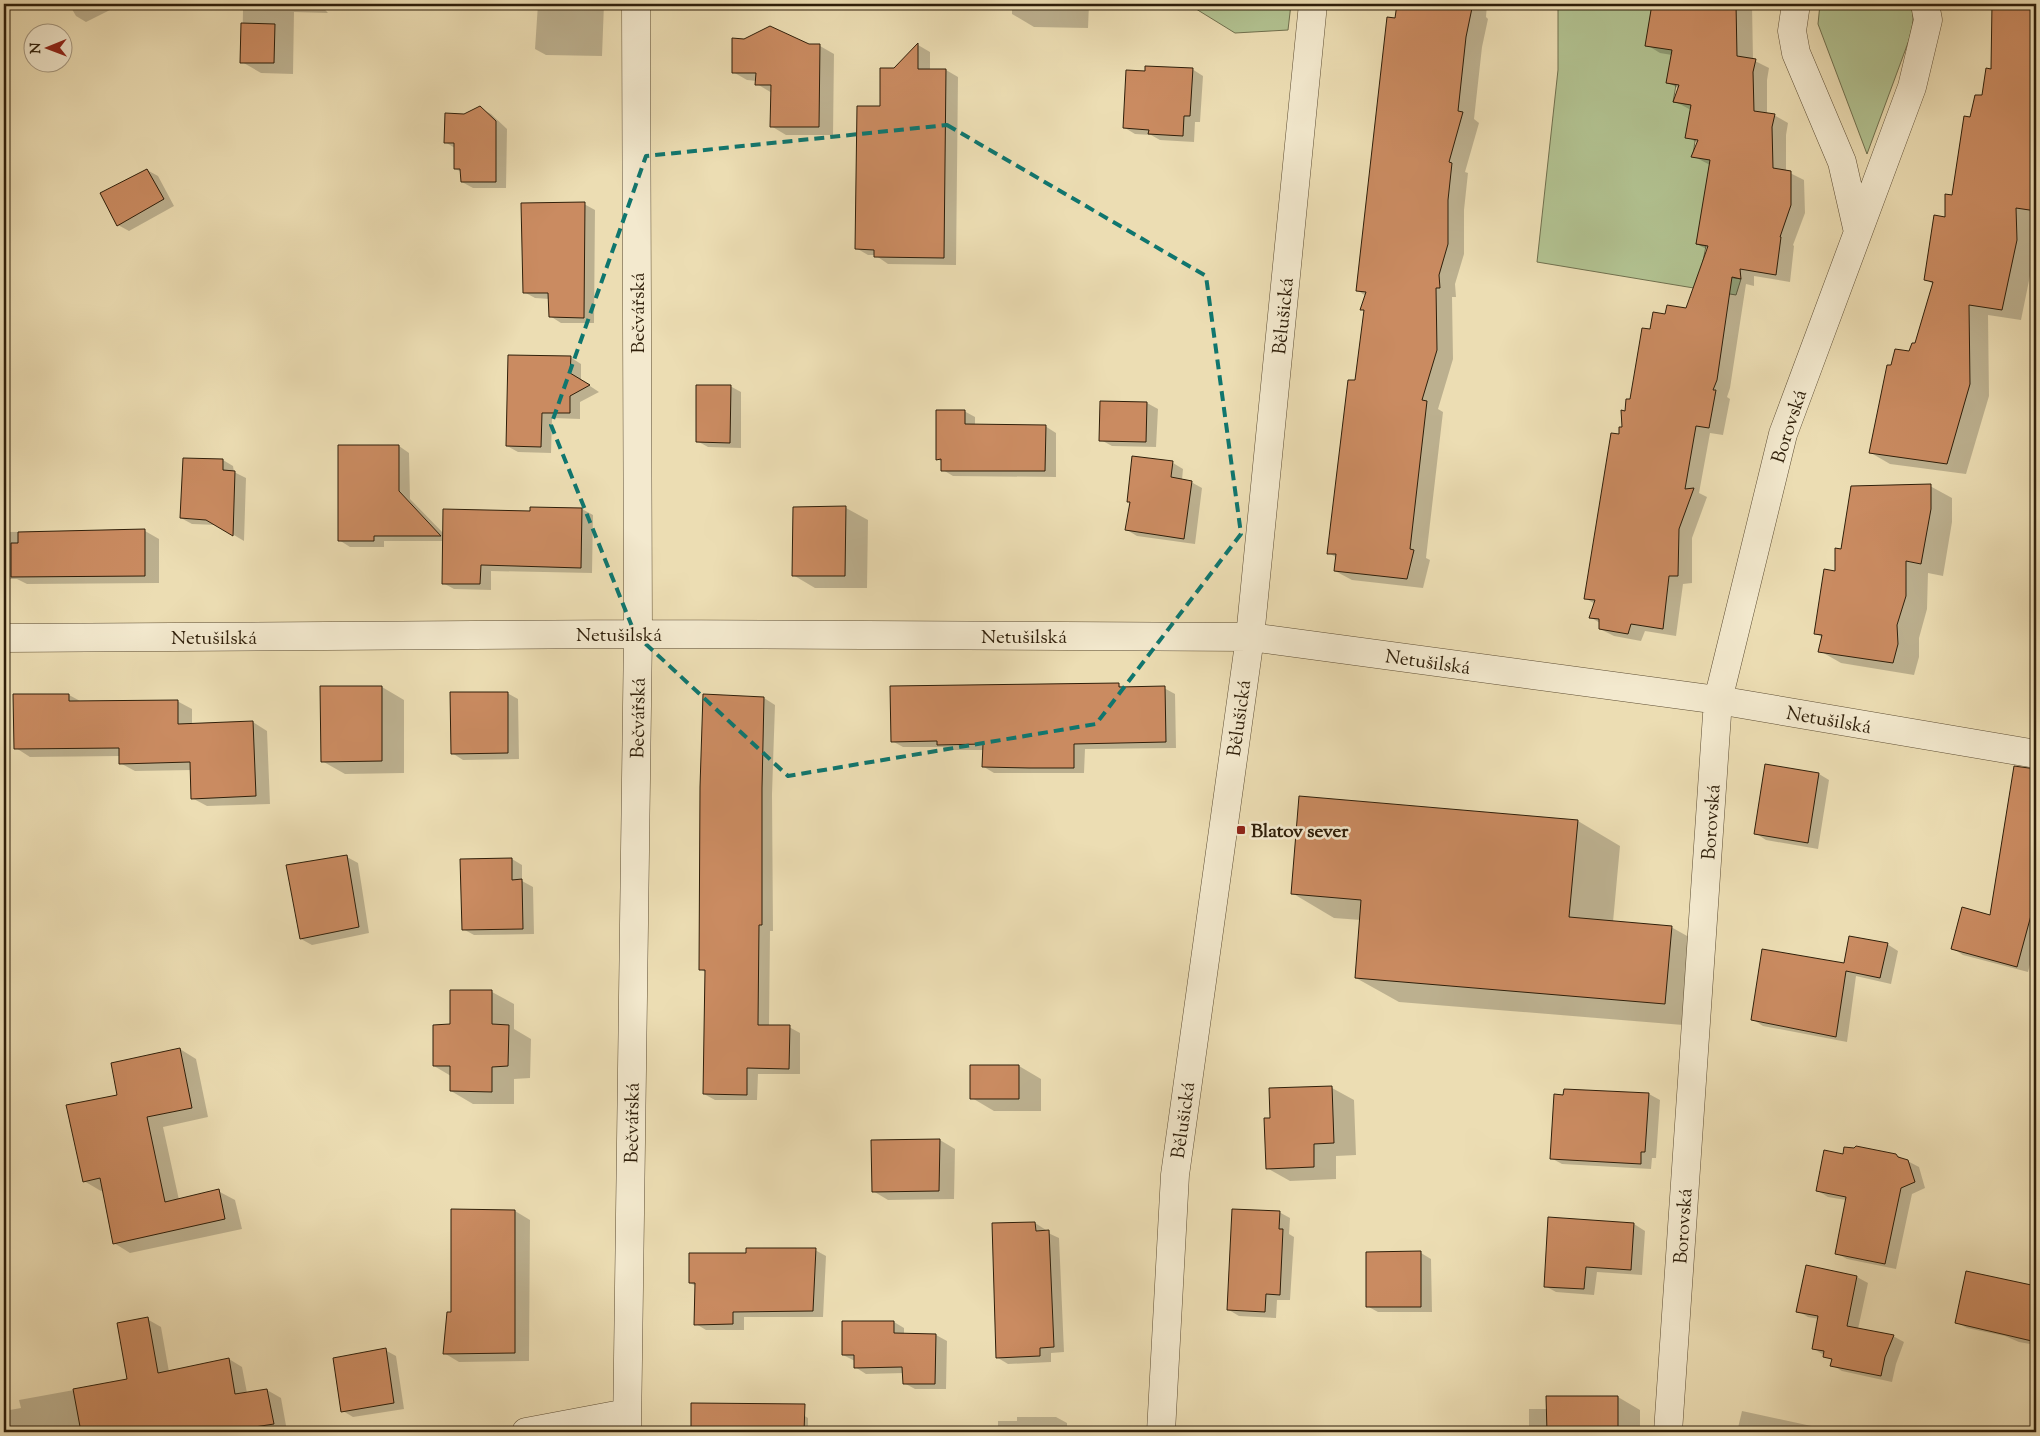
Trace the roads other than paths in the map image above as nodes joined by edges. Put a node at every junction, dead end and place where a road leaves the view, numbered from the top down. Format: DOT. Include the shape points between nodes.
graph roads {
  1 [pos="636,4"];
  2 [pos="1312,4"];
  3 [pos="1796,4"];
  4 [pos="1924,4"];
  5 [pos="1858,232"];
  6 [pos="638,634"];
  7 [pos="1250,637"];
  8 [pos="4,638"];
  9 [pos="1718,700"];
  10 [pos="2036,754"];
  11 [pos="627,1423"];
  12 [pos="526,1432"];
  13 [pos="1161,1432"];
  14 [pos="1668,1432"];
  1 -- 6 [label="street, Bečvářská"];
  2 -- 7 [label="street, Bělušická"];
  3 -- 5 [label="street" via="1792,31 1796,53 1842,162"];
  4 -- 5 [label="street, Borovská" via="1928,20 1912,88"];
  5 -- 9 [label="street, Borovská" via="1783,434"];
  6 -- 7 [label="street, Netušilská"];
  6 -- 8 [label="street, Netušilská"];
  6 -- 11 [label="street, Bečvářská"];
  7 -- 9 [label="street, Netušilská"];
  7 -- 13 [label="street, Bělušická" via="1175,1175"];
  9 -- 10 [label="street, Netušilská"];
  9 -- 14 [label="street, Borovská"];
  11 -- 12 [label="street"];
}
